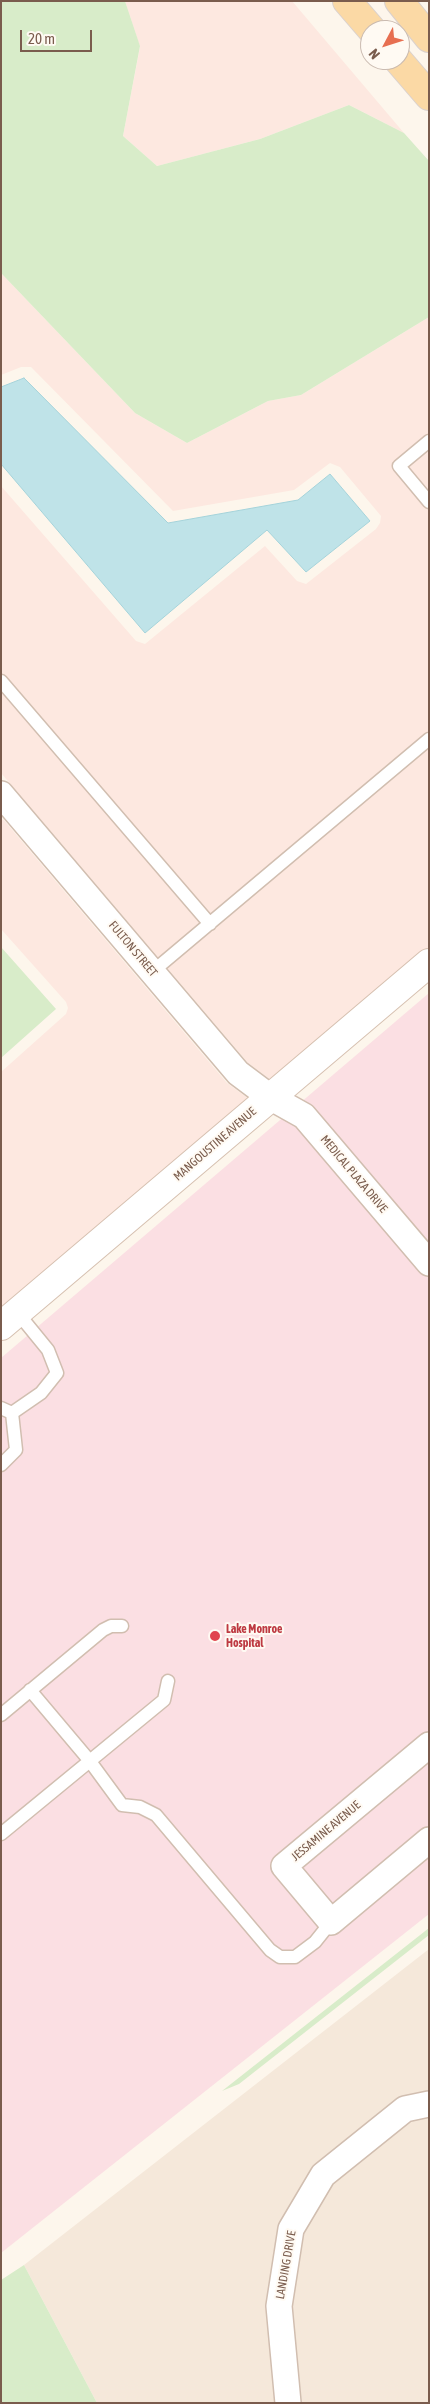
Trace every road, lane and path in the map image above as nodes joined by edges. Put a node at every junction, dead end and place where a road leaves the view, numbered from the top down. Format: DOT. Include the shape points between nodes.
graph roads {
  1 [pos="347,1"];
  2 [pos="398,1"];
  3 [pos="363,20"];
  4 [pos="429,38"];
  5 [pos="407,70"];
  6 [pos="429,96"];
  7 [pos="429,441"];
  8 [pos="429,502"];
  9 [pos="1,681"];
  10 [pos="429,739"];
  11 [pos="1,794"];
  12 [pos="210,924"];
  13 [pos="429,963"];
  14 [pos="152,972"];
  15 [pos="270,1097"];
  16 [pos="429,1263"];
  17 [pos="9,1319"];
  18 [pos="7,1410"];
  19 [pos="1,1465"];
  20 [pos="122,1626"];
  21 [pos="168,1681"];
  22 [pos="30,1690"];
  23 [pos="1,1715"];
  24 [pos="429,1745"];
  25 [pos="89,1760"];
  26 [pos="1,1834"];
  27 [pos="429,1840"];
  28 [pos="331,1922"];
  29 [pos="429,2104"];
  30 [pos="288,2403"];
  1 -- 3 [label="main road"];
  2 -- 4 [label="main road"];
  5 -- 6 [label="main road"];
  7 -- 8 [label="lane" via="399,466"];
  9 -- 12 [label="lane"];
  10 -- 12 [label="lane"];
  11 -- 14 [label="street, FULTON STREET"];
  12 -- 14 [label="lane"];
  13 -- 15 [label="street, MANGOUSTINE AVENUE"];
  14 -- 15 [label="street, FULTON STREET" via="238,1073"];
  15 -- 16 [label="street, MEDICAL PLAZA DRIVE" via="304,1116"];
  15 -- 17 [label="street, MANGOUSTINE AVENUE"];
  17 -- 18 [label="lane" via="48,1350 57,1373 41,1393"];
  18 -- 19 [label="lane" via="16,1450"];
  20 -- 22 [label="lane" via="103,1630"];
  21 -- 25 [label="lane" via="164,1700"];
  22 -- 23 [label="lane"];
  22 -- 25 [label="lane"];
  24 -- 28 [label="street, JESSAMINE AVENUE" via="284,1866"];
  25 -- 26 [label="lane"];
  25 -- 28 [label="lane" via="122,1805 140,1807 156,1815 270,1950 280,1957 295,1957 306,1951"];
  27 -- 28 [label="street"];
  29 -- 30 [label="street, LANDING DRIVE" via="405,2109 323,2175 290,2229 279,2306"];
}
